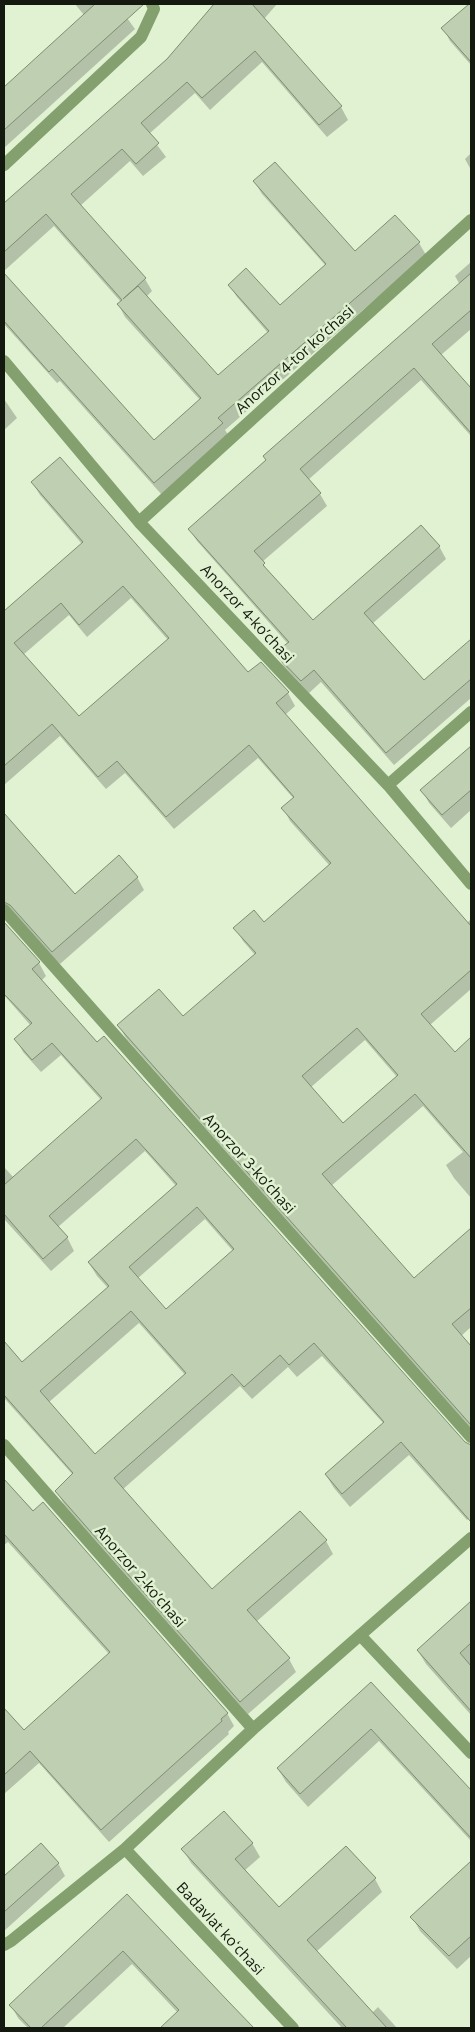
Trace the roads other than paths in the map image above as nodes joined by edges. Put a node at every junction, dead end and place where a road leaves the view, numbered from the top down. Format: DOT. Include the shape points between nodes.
graph roads {
  1 [pos="152,4"];
  2 [pos="4,164"];
  3 [pos="471,220"];
  4 [pos="4,361"];
  5 [pos="139,522"];
  6 [pos="471,712"];
  7 [pos="388,785"];
  8 [pos="471,884"];
  9 [pos="4,910"];
  10 [pos="471,1437"];
  11 [pos="4,1445"];
  12 [pos="471,1538"];
  13 [pos="360,1635"];
  14 [pos="253,1729"];
  15 [pos="471,1753"];
  16 [pos="125,1849"];
  17 [pos="4,1945"];
  18 [pos="292,2028"];
  1 -- 2 [label="street" via="154,9 142,37"];
  3 -- 5 [label="street, Anorzor 4-tor koʼchasi"];
  4 -- 5 [label="street, Аnorzor 4-koʼchasi"];
  5 -- 7 [label="street, Аnorzor 4-koʼchasi"];
  6 -- 7 [label="street"];
  7 -- 8 [label="street, Аnorzor 4-koʼchasi"];
  9 -- 10 [label="street, Аnorzor 3-koʼchasi"];
  11 -- 14 [label="street, Аnorzor 2-koʼchasi"];
  12 -- 13 [label="street"];
  13 -- 14 [label="street"];
  13 -- 15 [label="street"];
  14 -- 16 [label="street"];
  16 -- 17 [label="street"];
  16 -- 18 [label="street, Badavlat koʻchasi"];
}
